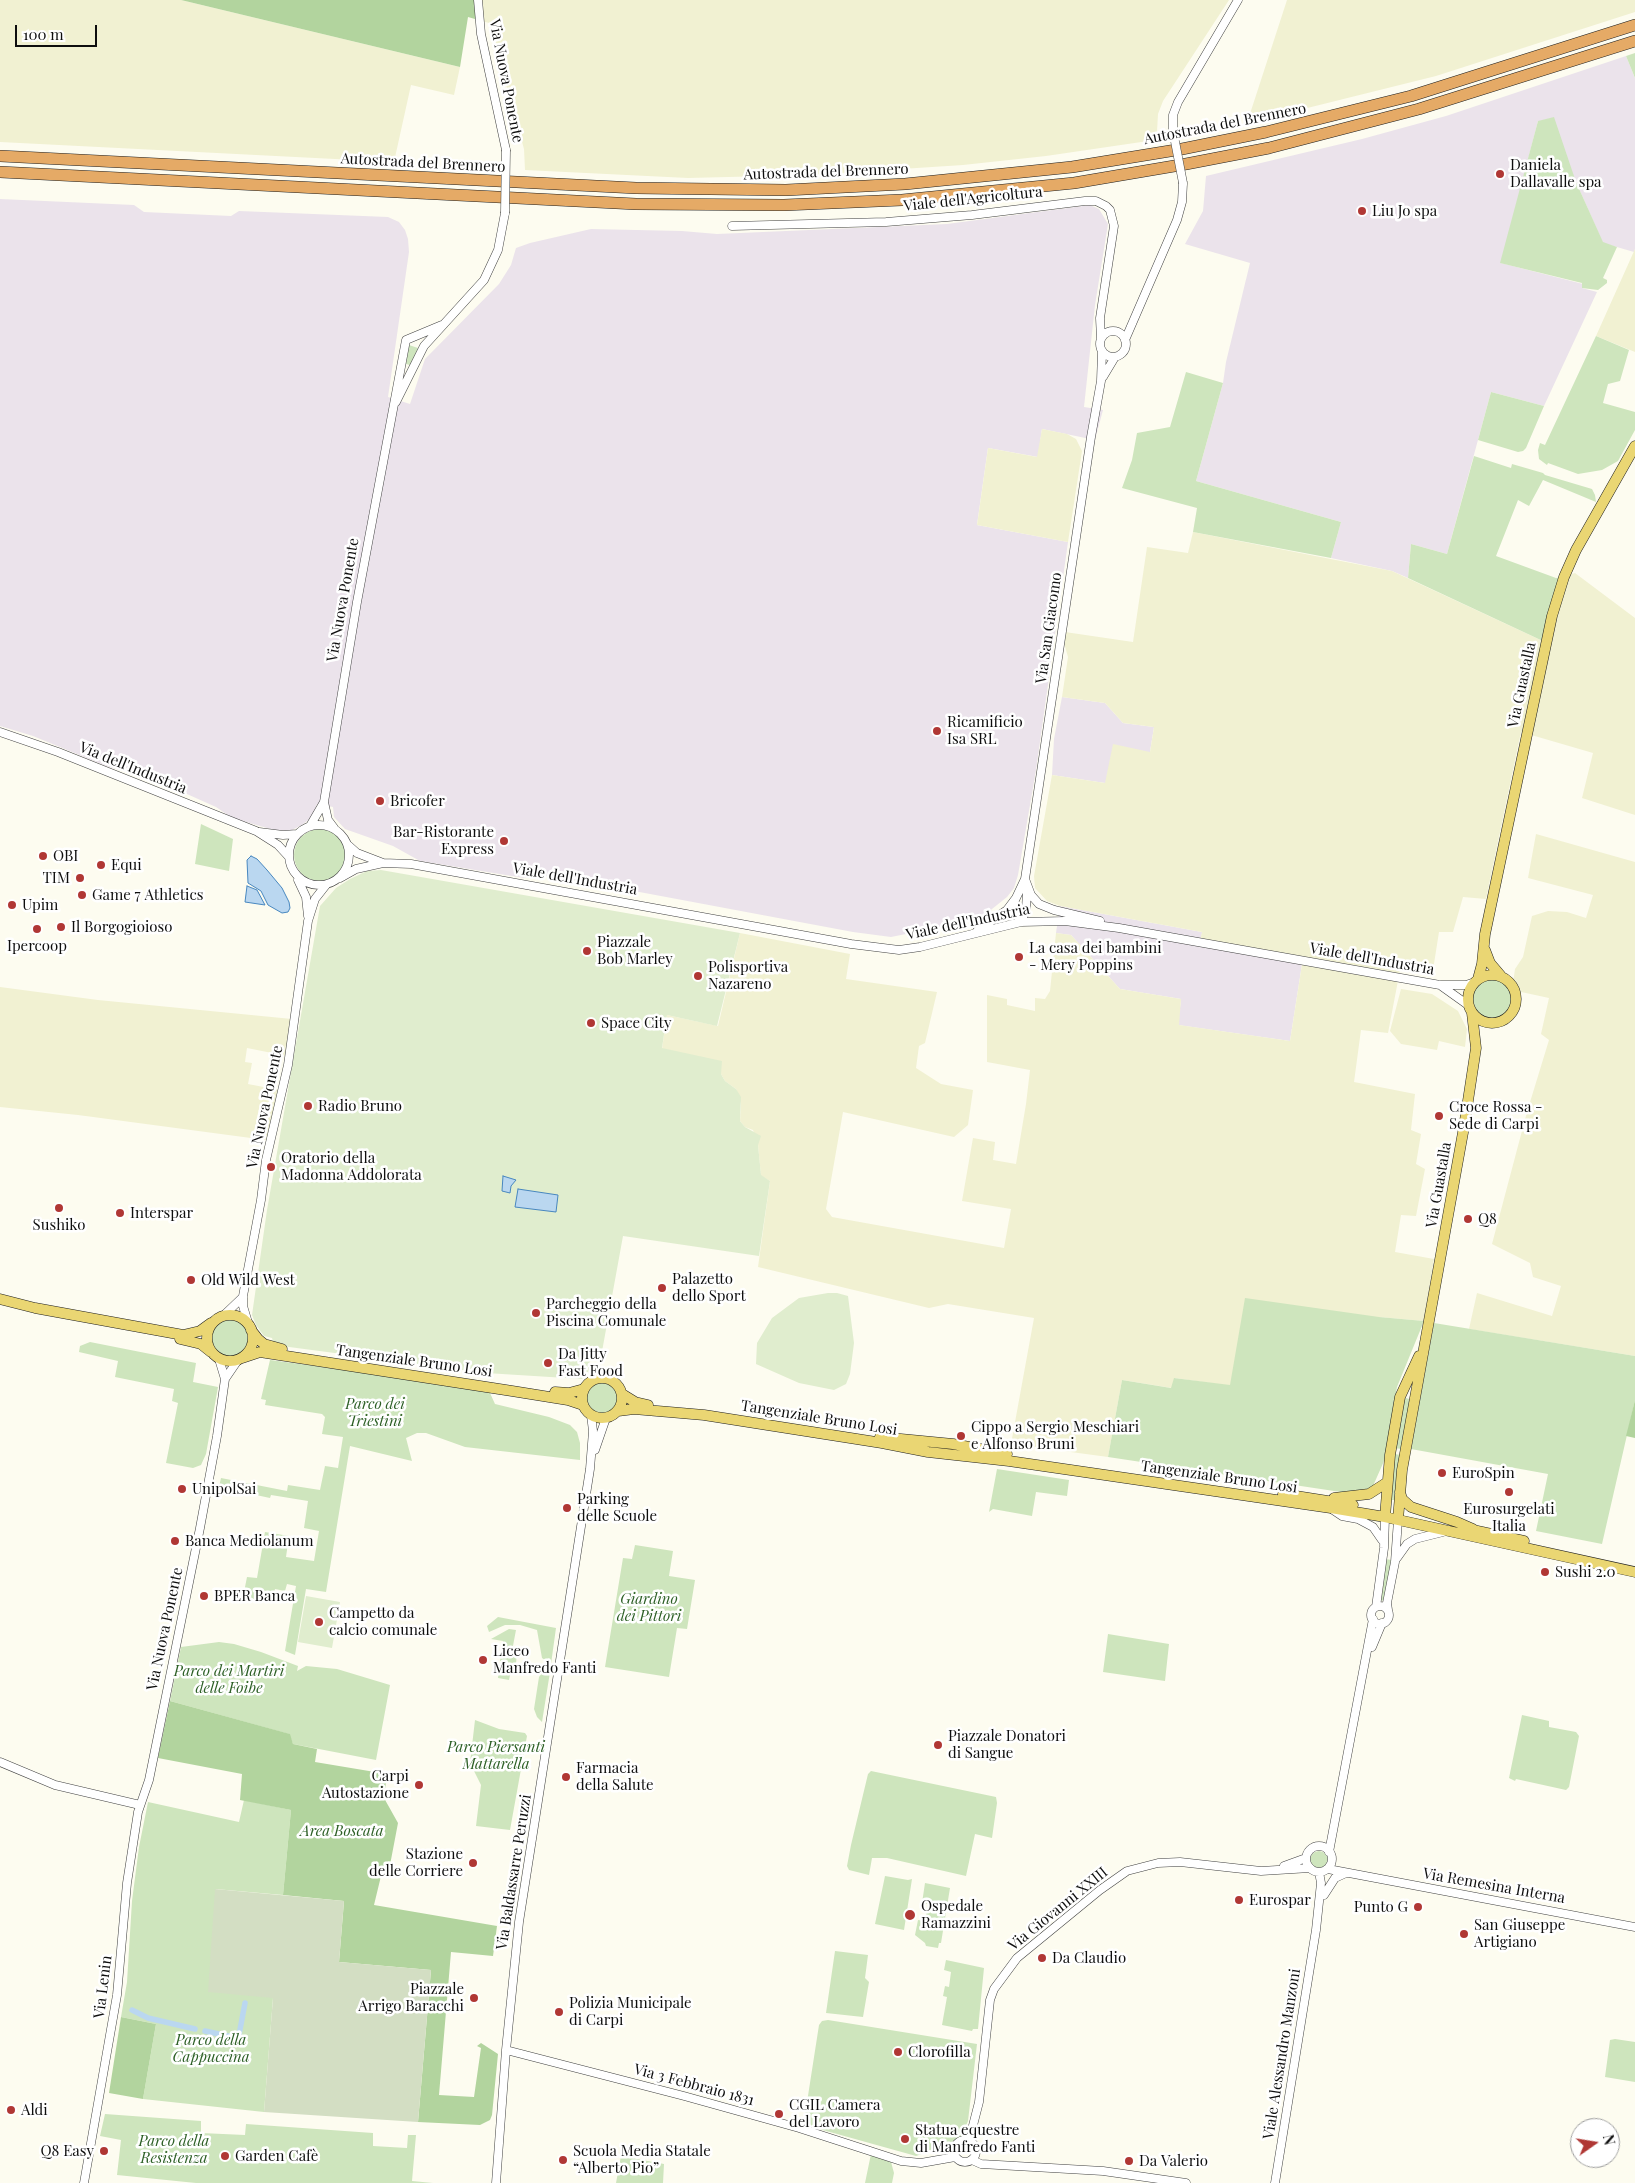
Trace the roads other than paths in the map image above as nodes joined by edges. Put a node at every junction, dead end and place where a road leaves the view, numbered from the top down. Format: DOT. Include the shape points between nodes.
graph roads {
  1 [pos="478,0"];
  2 [pos="1238,0"];
  3 [pos="1635,25"];
  4 [pos="1635,41"];
  5 [pos="0,156"];
  6 [pos="0,172"];
  7 [pos="732,226"];
  8 [pos="1101,311"];
  9 [pos="442,325"];
  10 [pos="1131,327"];
  11 [pos="1115,332"];
  12 [pos="1101,339"];
  13 [pos="1125,340"];
  14 [pos="1102,352"];
  15 [pos="1115,357"];
  16 [pos="1101,381"];
  17 [pos="395,404"];
  18 [pos="1635,446"];
  19 [pos="0,732"];
  20 [pos="324,802"];
  21 [pos="310,826"];
  22 [pos="334,828"];
  23 [pos="256,831"];
  24 [pos="297,834"];
  25 [pos="348,844"];
  26 [pos="289,857"];
  27 [pos="383,863"];
  28 [pos="296,876"];
  29 [pos="340,878"];
  30 [pos="1025,879"];
  31 [pos="326,885"];
  32 [pos="1027,888"];
  33 [pos="1016,898"];
  34 [pos="308,920"];
  35 [pos="1021,922"];
  36 [pos="1119,928"];
  37 [pos="973,935"];
  38 [pos="1484,947"];
  39 [pos="1501,976"];
  40 [pos="1476,980"];
  41 [pos="1440,985"];
  42 [pos="1470,1009"];
  43 [pos="1492,1024"];
  44 [pos="1476,1048"];
  45 [pos="243,1297"];
  46 [pos="0,1298"];
  47 [pos="0,1305"];
  48 [pos="223,1316"];
  49 [pos="212,1324"];
  50 [pos="1429,1326"];
  51 [pos="250,1328"];
  52 [pos="215,1355"];
  53 [pos="240,1359"];
  54 [pos="225,1379"];
  55 [pos="584,1390"];
  56 [pos="622,1394"];
  57 [pos="1400,1398"];
  58 [pos="1415,1399"];
  59 [pos="583,1405"];
  60 [pos="618,1411"];
  61 [pos="591,1415"];
  62 [pos="606,1418"];
  63 [pos="1390,1450"];
  64 [pos="1405,1452"];
  65 [pos="590,1469"];
  66 [pos="1386,1482"];
  67 [pos="1399,1489"];
  68 [pos="1322,1500"];
  69 [pos="1331,1508"];
  70 [pos="1385,1514"];
  71 [pos="1398,1517"];
  72 [pos="1475,1530"];
  73 [pos="1447,1531"];
  74 [pos="1384,1548"];
  75 [pos="1395,1562"];
  76 [pos="1635,1566"];
  77 [pos="1635,1572"];
  78 [pos="1376,1607"];
  79 [pos="1388,1610"];
  80 [pos="1373,1619"];
  81 [pos="1382,1623"];
  82 [pos="1366,1663"];
  83 [pos="0,1762"];
  84 [pos="144,1795"];
  85 [pos="140,1805"];
  86 [pos="1337,1810"];
  87 [pos="1318,1847"];
  88 [pos="1329,1852"];
  89 [pos="1306,1858"];
  90 [pos="1332,1860"];
  91 [pos="1310,1868"];
  92 [pos="1273,1870"];
  93 [pos="1325,1870"];
  94 [pos="1348,1873"];
  95 [pos="1324,1895"];
  96 [pos="1635,1927"];
  97 [pos="1316,1930"];
  98 [pos="506,2050"];
  99 [pos="970,2141"];
  100 [pos="955,2154"];
  101 [pos="972,2160"];
  102 [pos="84,2183"];
  103 [pos="496,2183"];
  104 [pos="1186,2183"];
  105 [pos="1275,2183"];
  1 -- 9 [label="street, Via Nuova Ponente, bridge" via="481,34 506,150 505,213 498,250 484,280"];
  2 -- 10 [label="street, bridge" via="1173,115 1183,183 1181,208"];
  3 -- 5 [label="highway, Autostrada del Brennero" via="1411,96 1266,132 1072,167 905,184 786,190 636,188"];
  4 -- 6 [label="highway, Autostrada del Brennero" via="1429,106 1269,148 1074,182 921,198 784,205 675,205"];
  7 -- 8 [label="street, Viale dell'Agricoltura" via="886,222 1096,201 1110,210 1114,226"];
  8 -- 11 [label="street" via="1106,327"];
  8 -- 12 [label="street, Viale dell'Agricoltura"];
  9 -- 17 [label="street, Via Nuova Ponente" via="424,346"];
  9 -- 17 [label="street, Via Nuova Ponente" via="406,340"];
  10 -- 11 [label="street"];
  10 -- 13 [label="street"];
  11 -- 12 [label="street" via="1106,333"];
  11 -- 13 [label="street"];
  12 -- 14 [label="street"];
  13 -- 15 [label="street" via="1124,351"];
  14 -- 15 [label="street"];
  14 -- 16 [label="street, Via San Giacomo"];
  15 -- 16 [label="street, Via San Giacomo"];
  16 -- 30 [label="street, Via San Giacomo"];
  17 -- 20 [label="street, Via Nuova Ponente" via="356,602"];
  18 -- 38 [label="main road, Via Guastalla" via="1576,550 1552,616"];
  19 -- 23 [label="street, Via dell'Industria"];
  20 -- 21 [label="street, Via Nuova Ponente"];
  20 -- 22 [label="street, Via Nuova Ponente" via="328,820"];
  21 -- 22 [label="street"];
  21 -- 24 [label="street"];
  22 -- 25 [label="street"];
  23 -- 24 [label="street, Via dell'Industria"];
  23 -- 26 [label="street, Via dell'Industria" via="278,845"];
  24 -- 26 [label="street" via="290,845"];
  25 -- 27 [label="street, Viale dell'Industria" via="357,853"];
  25 -- 29 [label="street" via="349,862"];
  26 -- 28 [label="street"];
  27 -- 29 [label="street, Viale dell'Industria" via="356,869"];
  27 -- 37 [label="street, Viale dell'Industria" via="410,864 880,948 910,949"];
  28 -- 31 [label="street" via="310,884"];
  28 -- 34 [label="street, Via Nuova Ponente" via="306,897"];
  29 -- 31 [label="street"];
  30 -- 32 [label="street, Via San Giacomo"];
  30 -- 33 [label="street, Via San Giacomo"];
  31 -- 34 [label="street, Via Nuova Ponente" via="315,899"];
  32 -- 35 [label="street, Via San Giacomo" via="1026,910"];
  32 -- 36 [label="street, Via San Giacomo" via="1044,907"];
  33 -- 35 [label="street" via="1014,910"];
  33 -- 37 [label="street, Via San Giacomo" via="1007,910"];
  34 -- 45 [label="street, Via Nuova Ponente" via="288,1065 266,1160"];
  35 -- 36 [label="street, Viale dell'Industria" via="1065,921"];
  35 -- 37 [label="street, Viale dell'Industria"];
  36 -- 41 [label="street, Viale dell'Industria"];
  38 -- 39 [label="main road" via="1490,963"];
  38 -- 40 [label="main road, Via Guastalla"];
  39 -- 40 [label="main road" via="1489,975"];
  39 -- 43 [label="main road" via="1513,985 1516,1007 1506,1019"];
  40 -- 41 [label="street, Viale dell'Industria" via="1466,985"];
  40 -- 42 [label="main road" via="1468,996"];
  41 -- 42 [label="street, Viale dell'Industria"];
  42 -- 43 [label="main road" via="1477,1019"];
  42 -- 44 [label="main road, Via Guastalla"];
  43 -- 44 [label="main road, Via Guastalla"];
  44 -- 50 [label="main road, Via Guastalla"];
  45 -- 48 [label="street"];
  45 -- 51 [label="street, Via Nuova Ponente"];
  46 -- 49 [label="main road" via="35,1308 183,1335"];
  47 -- 52 [label="main road, Tangenziale Bruno Losi" via="195,1342"];
  48 -- 49 [label="main road"];
  48 -- 51 [label="main road, Tangenziale Bruno Losi" via="238,1316"];
  49 -- 52 [label="main road" via="206,1338"];
  50 -- 57 [label="main road, Via Guastalla"];
  50 -- 58 [label="main road, Via Guastalla"];
  51 -- 53 [label="main road" via="252,1344"];
  51 -- 55 [label="main road, Tangenziale Bruno Losi" via="258,1339 271,1346 308,1354 445,1373 548,1392"];
  52 -- 53 [label="main road, Tangenziale Bruno Losi" via="230,1361"];
  52 -- 54 [label="street, Via Nuova Ponente"];
  53 -- 54 [label="street, Via Nuova Ponente"];
  53 -- 59 [label="main road, Tangenziale Bruno Losi" via="260,1352 512,1390"];
  54 -- 84 [label="street, Via Nuova Ponente" via="200,1528"];
  55 -- 56 [label="main road" via="591,1381 603,1378 615,1382"];
  55 -- 59 [label="main road"];
  56 -- 60 [label="main road"];
  56 -- 68 [label="main road, Tangenziale Bruno Losi" via="635,1402 660,1407 953,1444"];
  57 -- 58 [label="main road"];
  57 -- 63 [label="main road, Via Guastalla"];
  58 -- 64 [label="main road, Via Guastalla"];
  59 -- 61 [label="main road"];
  60 -- 62 [label="main road"];
  60 -- 69 [label="main road, Tangenziale Bruno Losi" via="634,1409 704,1415 928,1452"];
  61 -- 62 [label="main road"];
  61 -- 65 [label="street, Via Baldassarre Peruzzi"];
  62 -- 65 [label="street, Via Baldassarre Peruzzi"];
  63 -- 64 [label="main road"];
  63 -- 66 [label="main road, Via Guastalla"];
  64 -- 67 [label="main road, Via Guastalla"];
  65 -- 98 [label="street, Via Baldassarre Peruzzi" via="519,1922"];
  66 -- 68 [label="main road" via="1369,1494"];
  66 -- 70 [label="main road, Via Guastalla"];
  67 -- 71 [label="main road, Via Guastalla"];
  67 -- 72 [label="main road" via="1402,1499 1411,1507"];
  68 -- 70 [label="main road, Tangenziale Bruno Losi"];
  69 -- 70 [label="main road, Tangenziale Bruno Losi"];
  69 -- 74 [label="street" via="1342,1516 1373,1526 1381,1536"];
  70 -- 71 [label="main road, Tangenziale Bruno Losi"];
  70 -- 74 [label="street, Via Guastalla"];
  71 -- 72 [label="main road, Tangenziale Bruno Losi"];
  71 -- 73 [label="main road, Tangenziale Bruno Losi"];
  71 -- 75 [label="street, Via Guastalla"];
  72 -- 76 [label="main road, Tangenziale Bruno Losi"];
  73 -- 75 [label="street" via="1414,1538"];
  73 -- 77 [label="main road, Tangenziale Bruno Losi"];
  74 -- 78 [label="street, Via Guastalla"];
  75 -- 79 [label="street, Via Guastalla"];
  78 -- 79 [label="street"];
  78 -- 80 [label="street" via="1372,1612"];
  79 -- 81 [label="street" via="1388,1619"];
  80 -- 81 [label="street"];
  80 -- 82 [label="street"];
  81 -- 82 [label="street"];
  82 -- 86 [label="street"];
  83 -- 85 [label="street" via="55,1785"];
  84 -- 85 [label="street, Via Lenin"];
  85 -- 102 [label="street, Via Lenin" via="128,1878 117,1995"];
  86 -- 87 [label="street" via="1326,1838"];
  86 -- 88 [label="street"];
  87 -- 88 [label="street"];
  87 -- 89 [label="street" via="1309,1851"];
  88 -- 90 [label="street"];
  89 -- 91 [label="street"];
  89 -- 92 [label="street, Via Giovanni XXIII"];
  90 -- 93 [label="street"];
  90 -- 94 [label="street, Via Remesina Interna"];
  91 -- 92 [label="street, Via Giovanni XXIII"];
  91 -- 93 [label="street"];
  92 -- 99 [label="street, Via Giovanni XXIII" via="1180,1862 1158,1862 1137,1867 1100,1890 1017,1958 994,1989 990,2000 979,2102"];
  93 -- 94 [label="street, Via Remesina Interna"];
  93 -- 95 [label="street, Viale Alessandro Manzoni"];
  93 -- 97 [label="street, Viale Alessandro Manzoni"];
  94 -- 95 [label="street" via="1335,1878"];
  94 -- 96 [label="street, Via Remesina Interna"];
  95 -- 97 [label="street, Viale Alessandro Manzoni"];
  97 -- 105 [label="street, Viale Alessandro Manzoni"];
  98 -- 100 [label="street, Via 3 Febbraio 1831" via="799,2128 901,2161 921,2163"];
  98 -- 103 [label="street, Via Baldassarre Peruzzi"];
  99 -- 100 [label="street" via="963,2140 957,2144"];
  99 -- 101 [label="street" via="976,2153"];
  100 -- 101 [label="street" via="960,2161"];
  101 -- 104 [label="street" via="982,2164 1103,2171"];
}
